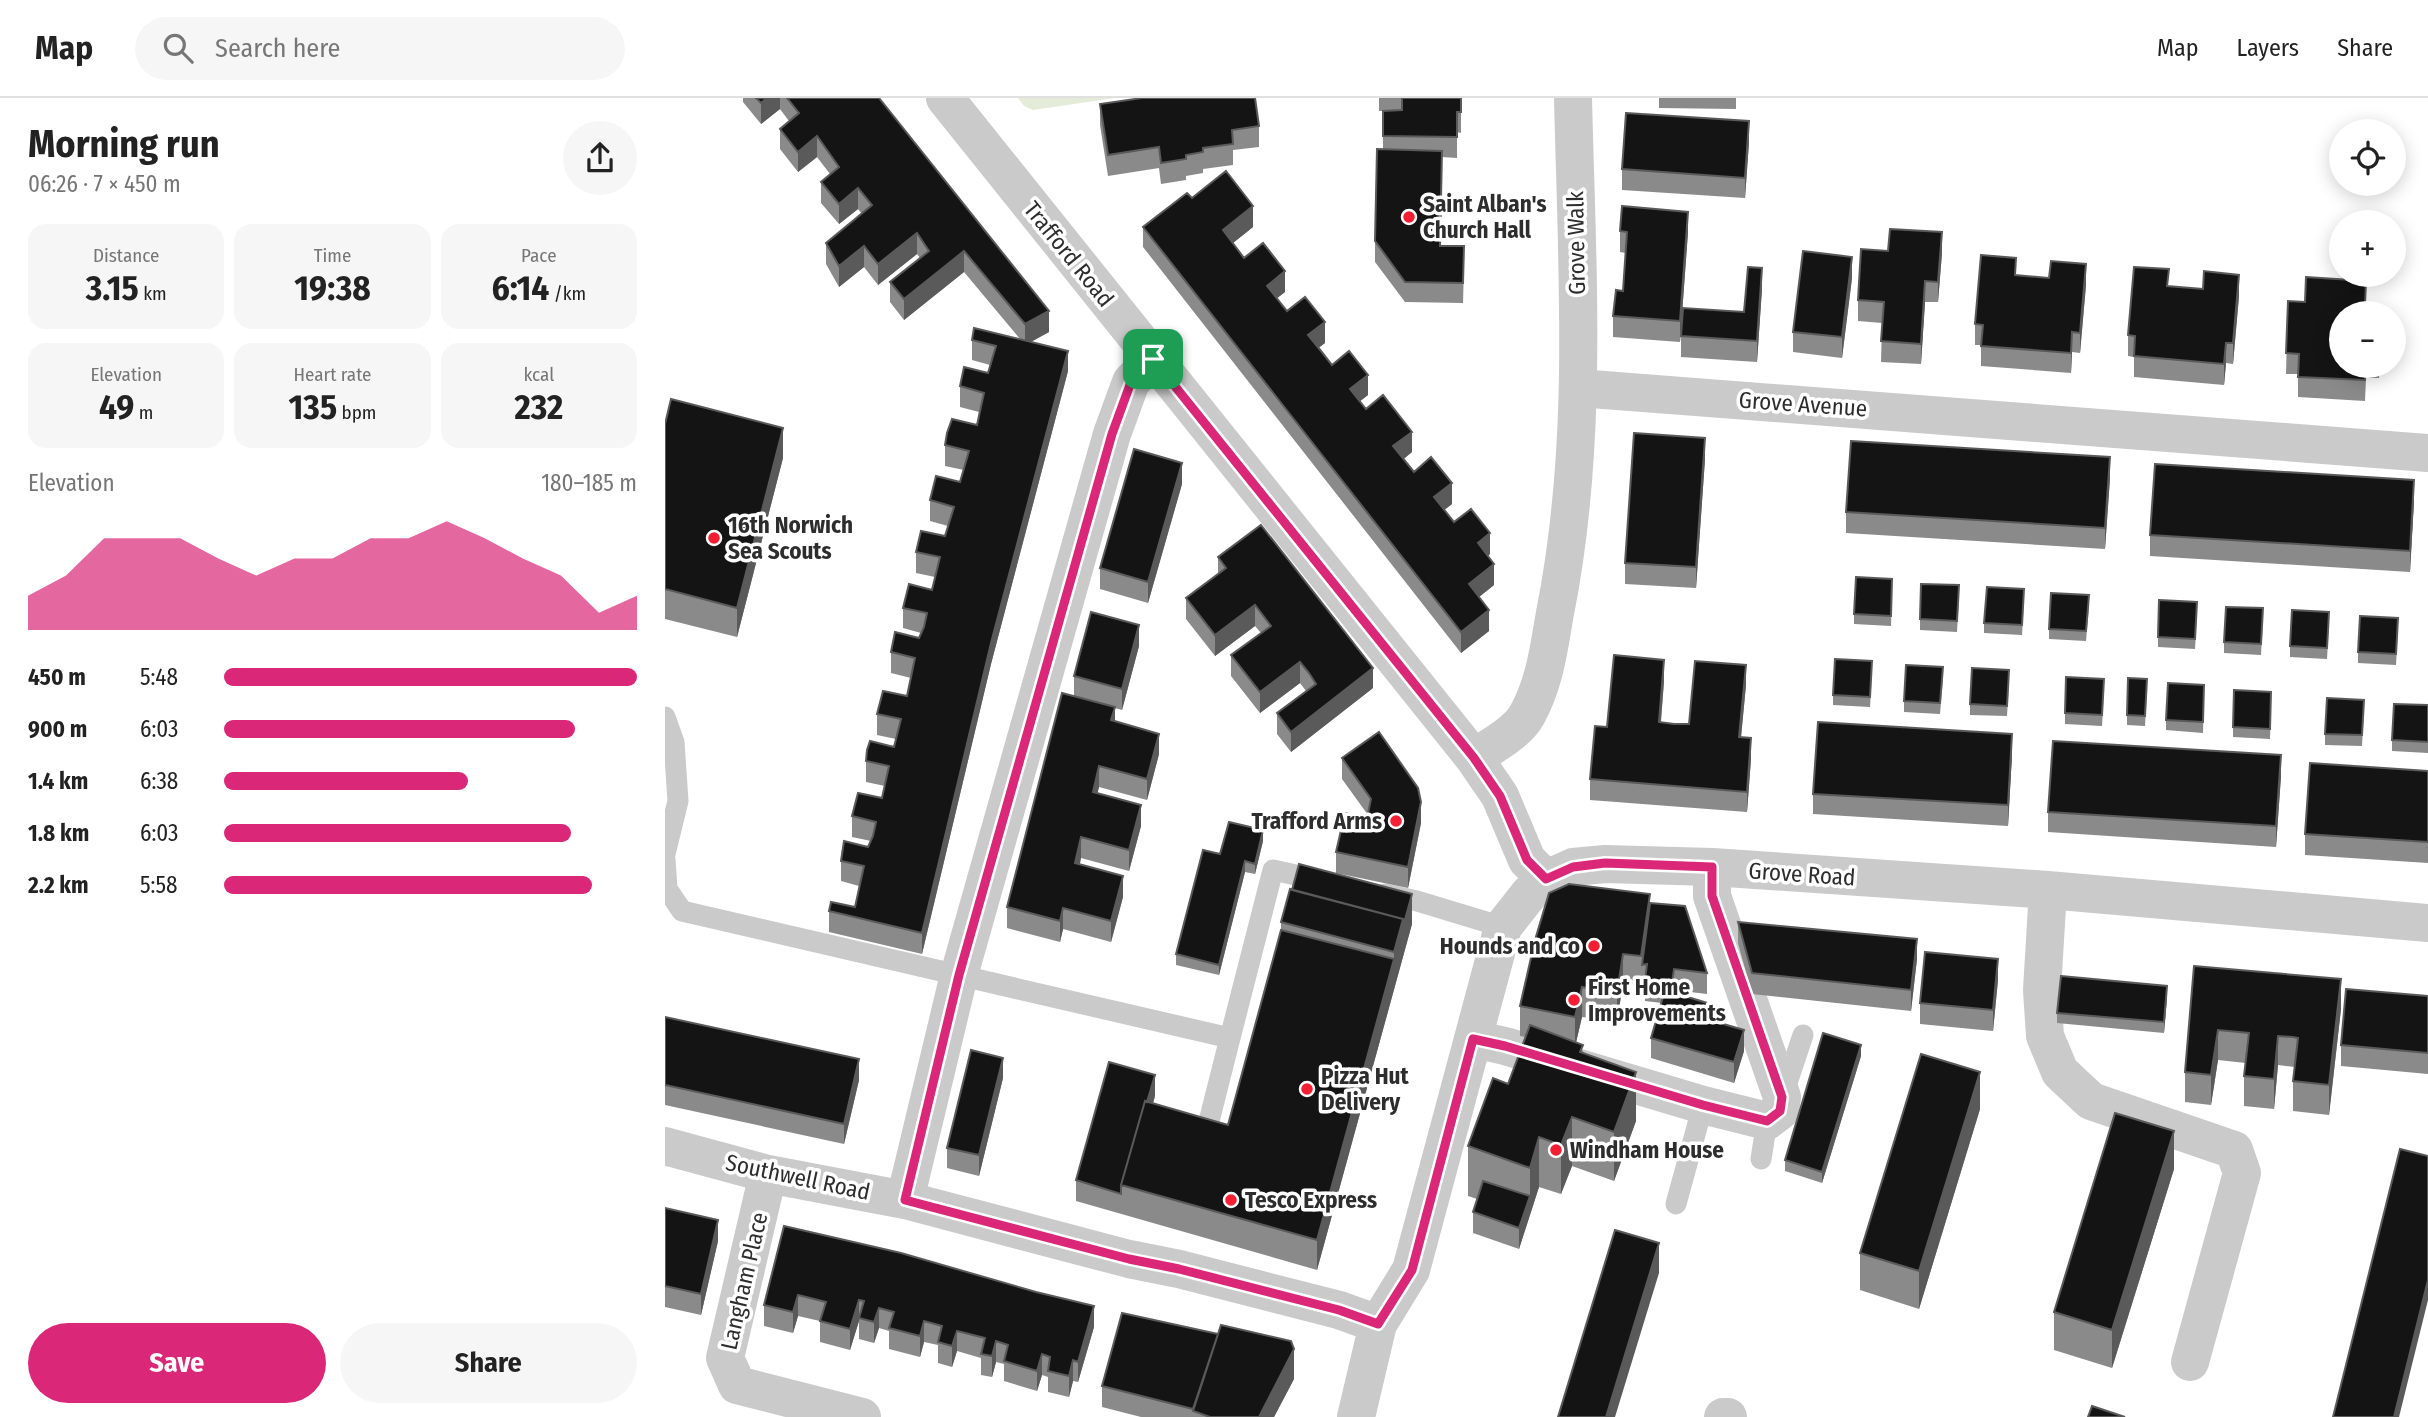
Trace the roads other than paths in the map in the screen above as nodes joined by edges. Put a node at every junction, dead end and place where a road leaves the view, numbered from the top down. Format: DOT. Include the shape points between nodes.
graph roads {
  1 [pos="945,98"];
  2 [pos="1573,98"];
  3 [pos="1153,359"];
  4 [pos="1578,388"];
  5 [pos="2428,453"];
  6 [pos="665,717"];
  7 [pos="1474,758"];
  8 [pos="665,857"];
  9 [pos="1712,867"];
  10 [pos="1546,879"];
  11 [pos="1338,884"];
  12 [pos="1365,890"];
  13 [pos="2048,890"];
  14 [pos="2428,923"];
  15 [pos="1503,927"];
  16 [pos="959,975"];
  17 [pos="1803,1035"];
  18 [pos="1230,1038"];
  19 [pos="1473,1039"];
  20 [pos="1703,1105"];
  21 [pos="1775,1109"];
  22 [pos="665,1146"];
  23 [pos="1202,1147"];
  24 [pos="1761,1159"];
  25 [pos="768,1174"];
  26 [pos="905,1200"];
  27 [pos="1676,1204"];
  28 [pos="1378,1324"];
  29 [pos="2190,1362"];
  30 [pos="862,1417"];
  31 [pos="1356,1417"];
  1 -- 3 [label="street, Trafford Road"];
  2 -- 4 [label="street, Grove Walk"];
  3 -- 7 [label="street, Trafford Road"];
  3 -- 16 [label="street" via="1131,382 1112,434"];
  4 -- 5 [label="street, Grove Avenue"];
  4 -- 7 [label="street" via="1574,496 1541,685 1526,718"];
  6 -- 8 [label="lane" via="674,742 677,801"];
  7 -- 10 [label="street, Trafford Road" via="1500,796 1527,860"];
  8 -- 16 [label="lane" via="667,890 682,911"];
  9 -- 10 [label="street, Grove Road" via="1605,863 1573,867"];
  9 -- 13 [label="street, Grove Road"];
  9 -- 21 [label="street" via="1712,896"];
  10 -- 15 [label="street, Grove Road"];
  11 -- 18 [label="lane" via="1273,870"];
  12 -- 15 [label="lane"];
  13 -- 14 [label="street, Grove Road"];
  13 -- 29 [label="street" via="2042,990 2045,1036 2060,1072 2091,1101 2234,1150 2242,1174"];
  15 -- 19 [label="street, Grove Road"];
  16 -- 18 [label="lane"];
  16 -- 26 [label="street"];
  17 -- 21 [label="lane"];
  18 -- 23 [label="lane"];
  19 -- 20 [label="street"];
  19 -- 28 [label="street, Grove Road" via="1412,1270"];
  20 -- 21 [label="street"];
  20 -- 27 [label="lane"];
  21 -- 24 [label="lane"];
  22 -- 25 [label="street, Southwell Road"];
  25 -- 26 [label="street, Southwell Road"];
  25 -- 30 [label="street, Langham Place" via="725,1358 737,1385"];
  26 -- 28 [label="street, Southwell Road" via="1339,1310"];
  28 -- 31 [label="street, Grove Road"];
}
